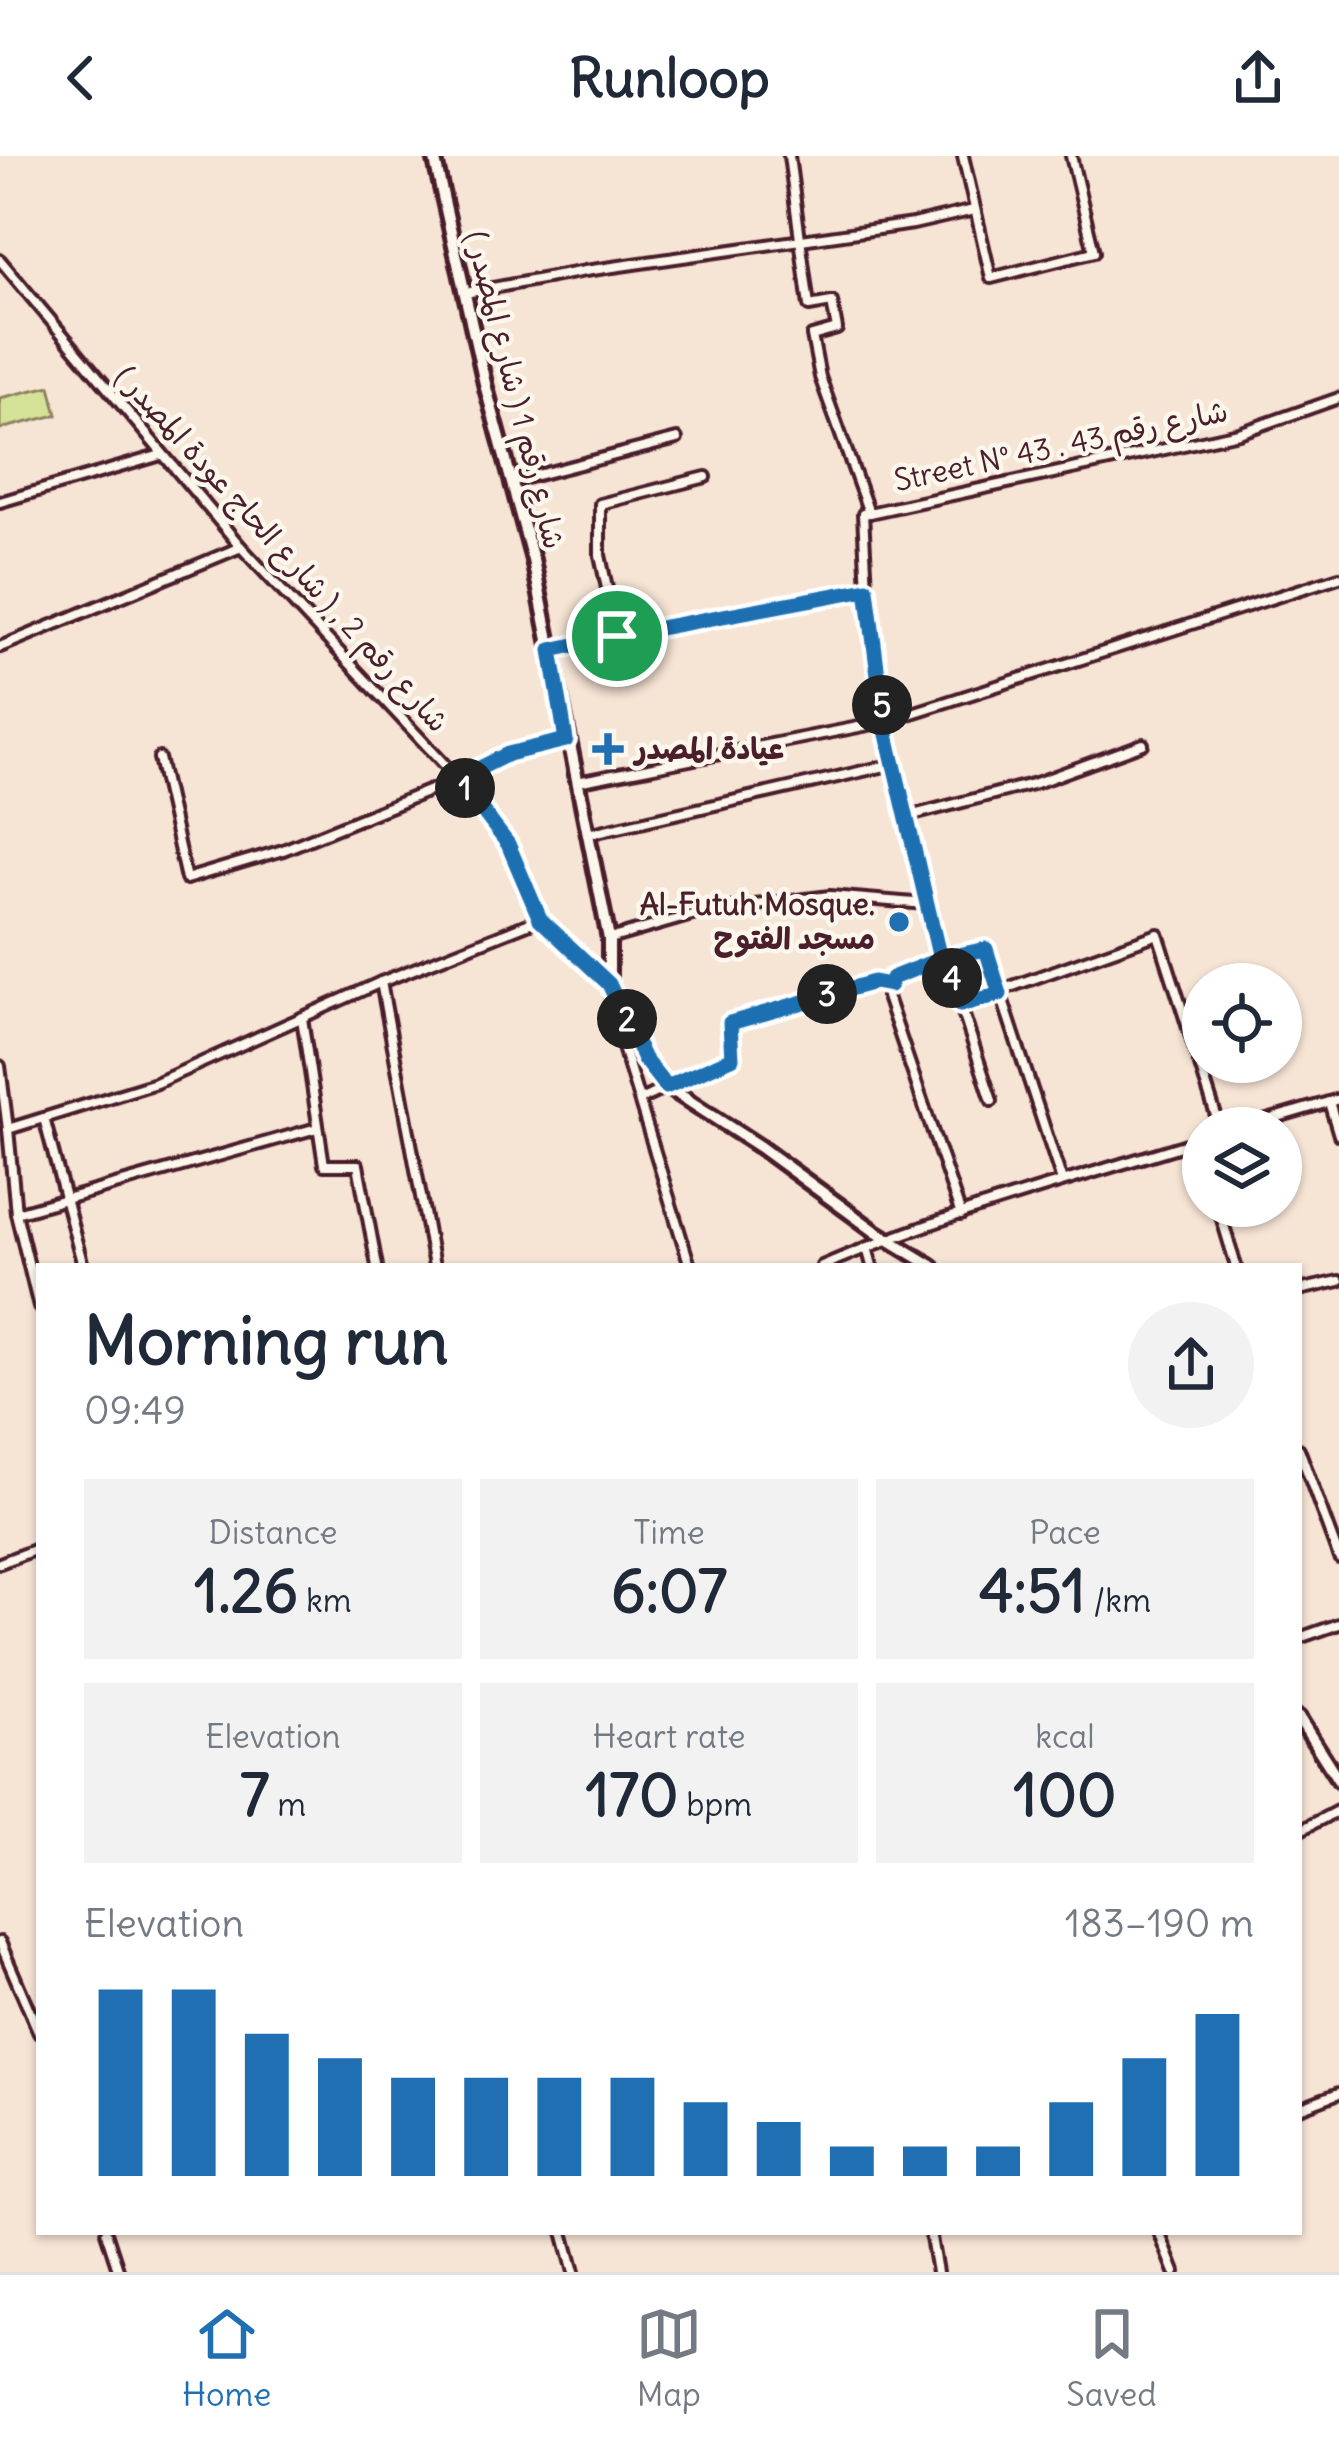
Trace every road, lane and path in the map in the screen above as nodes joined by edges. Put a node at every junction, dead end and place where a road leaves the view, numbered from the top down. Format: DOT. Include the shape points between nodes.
graph roads {
  1 [pos="434,156"];
  2 [pos="789,156"];
  3 [pos="963,156"];
  4 [pos="1071,156"];
  5 [pos="974,210"];
  6 [pos="797,238"];
  7 [pos="0,260"];
  8 [pos="465,293"];
  9 [pos="1339,398"];
  10 [pos="677,439"];
  11 [pos="161,455"];
  12 [pos="706,477"];
  13 [pos="514,481"];
  14 [pos="0,502"];
  15 [pos="869,513"];
  16 [pos="241,547"];
  17 [pos="1339,577"];
  18 [pos="867,589"];
  19 [pos="617,636"];
  20 [pos="0,647"];
  21 [pos="551,650"];
  22 [pos="884,722"];
  23 [pos="566,740"];
  24 [pos="1143,744"];
  25 [pos="159,758"];
  26 [pos="894,764"];
  27 [pos="458,779"];
  28 [pos="576,782"];
  29 [pos="905,817"];
  30 [pos="587,834"];
  31 [pos="926,904"];
  32 [pos="540,919"];
  33 [pos="609,939"];
  34 [pos="943,959"];
  35 [pos="381,982"];
  36 [pos="609,984"];
  37 [pos="890,985"];
  38 [pos="1000,994"];
  39 [pos="960,1005"];
  40 [pos="302,1018"];
  41 [pos="0,1066"];
  42 [pos="666,1087"];
  43 [pos="640,1100"];
  44 [pos="992,1101"];
  45 [pos="1334,1101"];
  46 [pos="1213,1107"];
  47 [pos="1302,1110"];
  48 [pos="44,1118"];
  49 [pos="317,1128"];
  50 [pos="8,1129"];
  51 [pos="1339,1135"];
  52 [pos="1182,1146"];
  53 [pos="4,1147"];
  54 [pos="1062,1181"];
  55 [pos="64,1198"];
  56 [pos="16,1213"];
  57 [pos="961,1215"];
  58 [pos="1224,1227"];
  59 [pos="891,1241"];
  60 [pos="867,1247"];
  61 [pos="82,1263"];
  62 [pos="376,1263"];
  63 [pos="433,1263"];
  64 [pos="689,1263"];
  65 [pos="830,1263"];
  66 [pos="871,1263"];
  67 [pos="927,1263"];
  68 [pos="1235,1263"];
  69 [pos="1339,1281"];
  70 [pos="1302,1289"];
  71 [pos="36,1294"];
  72 [pos="1302,1457"];
  73 [pos="36,1550"];
  74 [pos="1339,1558"];
  75 [pos="0,1563"];
  76 [pos="1339,1624"];
  77 [pos="1302,1637"];
  78 [pos="1302,1723"];
  79 [pos="1339,1781"];
  80 [pos="1339,1810"];
  81 [pos="1302,1829"];
  82 [pos="0,1942"];
  83 [pos="36,2026"];
  84 [pos="1339,2093"];
  85 [pos="1302,2107"];
  86 [pos="107,2235"];
  87 [pos="564,2235"];
  88 [pos="931,2235"];
  89 [pos="1160,2235"];
  90 [pos="119,2272"];
  91 [pos="574,2272"];
  92 [pos="937,2272"];
  93 [pos="1175,2272"];
  1 -- 8 [label="street, شارع رقم 1 ( شارع المصدر )"];
  2 -- 6 [label="street"];
  3 -- 5 [label="street"];
  4 -- 5 [label="street" via="1094,252 991,278"];
  5 -- 6 [label="street"];
  6 -- 8 [label="street"];
  6 -- 15 [label="street" via="809,306 832,302 837,329 812,336"];
  7 -- 11 [label="street, شارع رقم 2 , ( شارع الحاج عودة المصدر )"];
  8 -- 13 [label="street, شارع رقم 1 ( شارع المصدر )"];
  9 -- 15 [label="street, Street N° 43 . شارع رقم 43" via="1239,433"];
  10 -- 13 [label="street"];
  11 -- 14 [label="street"];
  11 -- 16 [label="street, شارع رقم 2 , ( شارع الحاج عودة المصدر )"];
  12 -- 19 [label="street" via="600,504 600,555"];
  13 -- 21 [label="street, شارع رقم 1 ( شارع المصدر )"];
  15 -- 18 [label="street, Street N° 43 . شارع رقم 43"];
  16 -- 20 [label="street"];
  16 -- 27 [label="street, شارع رقم 2 , ( شارع الحاج عودة المصدر )"];
  17 -- 22 [label="street"];
  18 -- 19 [label="street"];
  18 -- 22 [label="street, Street N° 43 . شارع رقم 43"];
  19 -- 21 [label="street"];
  21 -- 23 [label="street, شارع رقم 1 ( شارع المصدر )"];
  22 -- 26 [label="street, Street N° 43 . شارع رقم 43"];
  22 -- 28 [label="street"];
  23 -- 27 [label="street" via="508,754"];
  23 -- 28 [label="street, شارع رقم 1 ( شارع المصدر )"];
  24 -- 29 [label="street"];
  25 -- 27 [label="street" via="186,879 283,850"];
  26 -- 29 [label="street, Street N° 43 . شارع رقم 43"];
  26 -- 30 [label="street"];
  27 -- 32 [label="street, شارع رقم 2 , ( شارع الحاج عودة المصدر )" via="508,844"];
  28 -- 30 [label="street, شارع رقم 1 ( شارع المصدر )"];
  29 -- 31 [label="street, Street N° 43 . شارع رقم 43"];
  30 -- 33 [label="street, شارع رقم 1 ( شارع المصدر )"];
  31 -- 33 [label="street" via="811,898 706,911"];
  31 -- 34 [label="street, Street N° 43 . شارع رقم 43"];
  32 -- 35 [label="street"];
  32 -- 36 [label="street, شارع رقم 2 , ( شارع الحاج عودة المصدر )"];
  33 -- 36 [label="street, شارع رقم 1 ( شارع المصدر )"];
  34 -- 37 [label="street"];
  34 -- 38 [label="street" via="986,949"];
  34 -- 39 [label="street, Street N° 43 . شارع رقم 43"];
  35 -- 40 [label="street"];
  35 -- 63 [label="street"];
  36 -- 42 [label="street"];
  36 -- 43 [label="street, شارع رقم 1 ( شارع المصدر )"];
  37 -- 42 [label="street" via="874,982 730,1023 732,1058"];
  37 -- 57 [label="street" via="887,997"];
  38 -- 39 [label="street"];
  38 -- 46 [label="street" via="1158,934"];
  38 -- 54 [label="street"];
  39 -- 44 [label="street, Street N° 43 . شارع رقم 43"];
  40 -- 48 [label="street" via="156,1082"];
  40 -- 49 [label="street"];
  41 -- 50 [label="street"];
  42 -- 43 [label="street"];
  42 -- 59 [label="street"];
  43 -- 64 [label="street, شارع رقم 1 ( شارع المصدر )"];
  45 -- 47 [label="street"];
  45 -- 51 [label="street"];
  48 -- 50 [label="street"];
  48 -- 55 [label="street"];
  49 -- 55 [label="street"];
  49 -- 62 [label="street" via="324,1165 358,1166"];
  50 -- 53 [label="street"];
  52 -- 54 [label="street"];
  53 -- 56 [label="street"];
  54 -- 57 [label="street"];
  55 -- 56 [label="street"];
  55 -- 61 [label="street"];
  56 -- 71 [label="street"];
  57 -- 59 [label="street"];
  58 -- 68 [label="street"];
  59 -- 60 [label="street"];
  59 -- 67 [label="street"];
  60 -- 65 [label="street"];
  60 -- 66 [label="street"];
  69 -- 70 [label="street"];
  72 -- 74 [label="street"];
  73 -- 75 [label="street"];
  76 -- 77 [label="street"];
  78 -- 79 [label="street"];
  80 -- 81 [label="street"];
  82 -- 83 [label="street"];
  84 -- 85 [label="street"];
  86 -- 90 [label="street"];
  87 -- 91 [label="street"];
  88 -- 92 [label="street"];
  89 -- 93 [label="street"];
}
